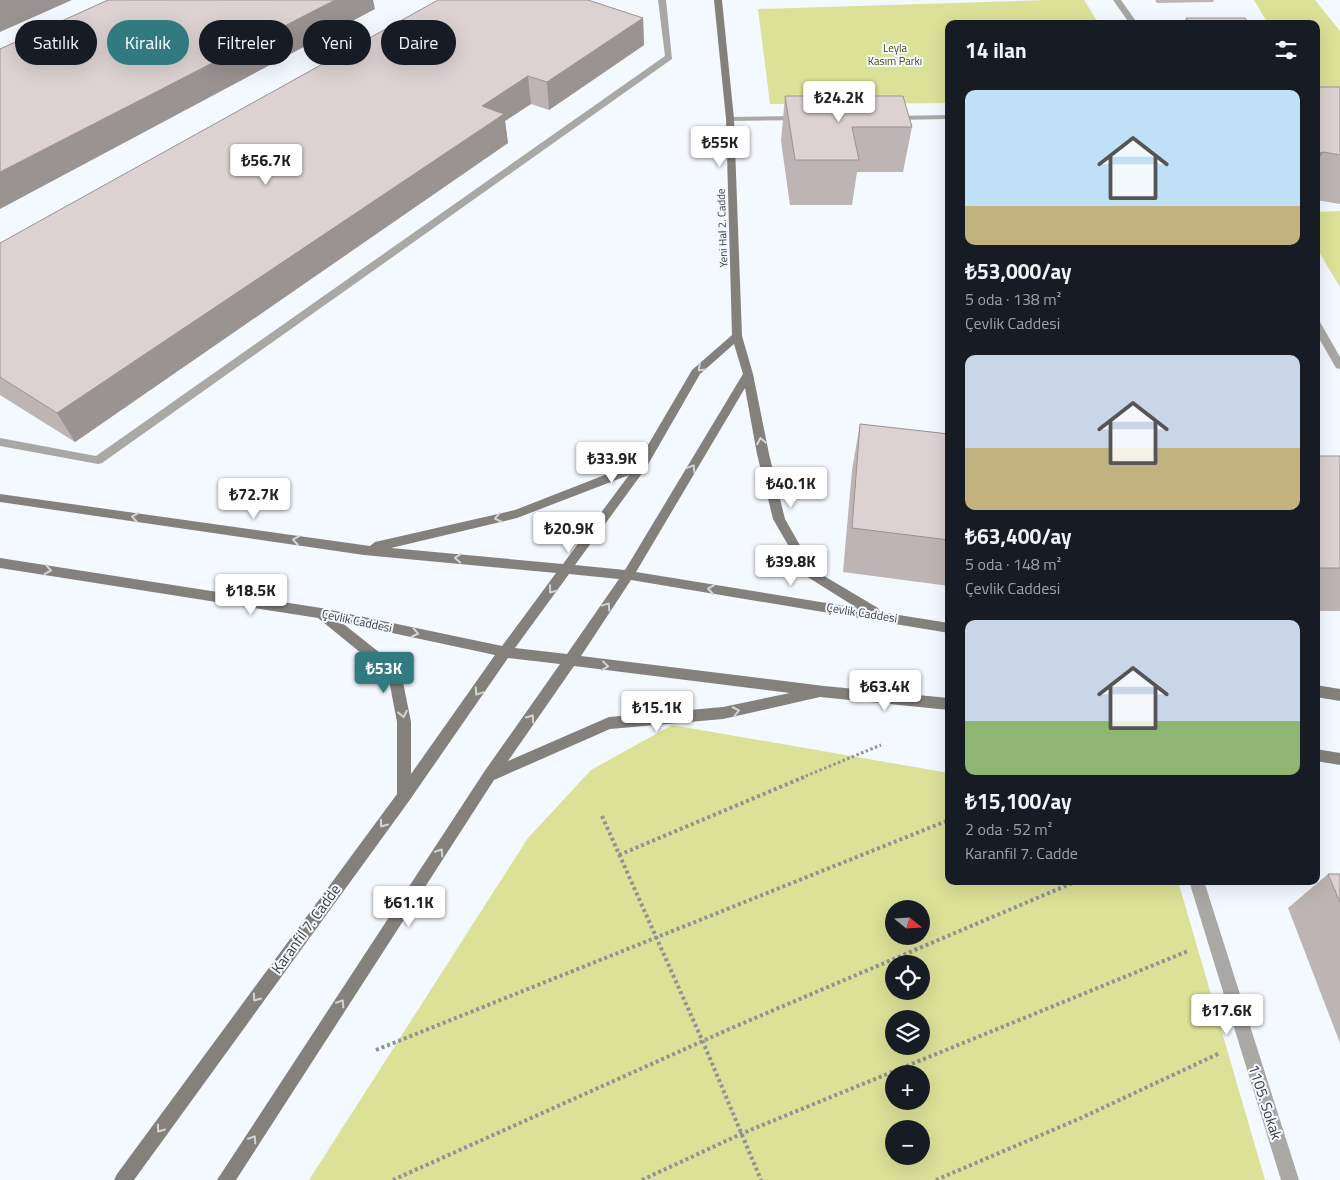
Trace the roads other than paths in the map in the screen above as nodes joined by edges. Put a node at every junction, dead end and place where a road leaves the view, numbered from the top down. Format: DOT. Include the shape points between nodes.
graph roads {
  1 [pos="662,0"];
  2 [pos="718,0"];
  3 [pos="1117,0"];
  4 [pos="1131,20"];
  5 [pos="945,117"];
  6 [pos="810,118"];
  7 [pos="889,118"];
  8 [pos="730,119"];
  9 [pos="1320,331"];
  10 [pos="737,336"];
  11 [pos="1340,366"];
  12 [pos="748,374"];
  13 [pos="0,442"];
  14 [pos="642,464"];
  15 [pos="0,498"];
  16 [pos="364,550"];
  17 [pos="0,563"];
  18 [pos="568,568"];
  19 [pos="628,575"];
  20 [pos="321,613"];
  21 [pos="880,616"];
  22 [pos="945,627"];
  23 [pos="505,652"];
  24 [pos="570,661"];
  25 [pos="824,692"];
  26 [pos="1320,692"];
  27 [pos="1340,695"];
  28 [pos="945,704"];
  29 [pos="1320,756"];
  30 [pos="1340,759"];
  31 [pos="489,776"];
  32 [pos="404,796"];
  33 [pos="1197,885"];
  34 [pos="123,1180"];
  35 [pos="226,1180"];
  36 [pos="1290,1180"];
  1 -- 13 [label="street" via="669,57 98,460"];
  2 -- 8 [label="main road, Yeni Hal 2. Cadde"];
  3 -- 4 [label="street"];
  5 -- 7 [label="street"];
  6 -- 8 [label="street"];
  8 -- 10 [label="main road, Yeni Hal 2. Cadde"];
  9 -- 11 [label="street"];
  10 -- 12 [label="main road, Yeni Hal 2. Cadde"];
  10 -- 14 [label="main road, Karanfil 7. Cadde, one-way" via="696,372"];
  19 -- 12 [label="main road, one-way"];
  21 -- 12 [label="main road, Yeni Hal 2. Cadde, one-way" via="810,572 780,519 763,454"];
  14 -- 16 [label="main road, one-way" via="517,514"];
  14 -- 18 [label="main road, Karanfil 7. Cadde"];
  16 -- 15 [label="main road, one-way"];
  18 -- 16 [label="main road, Çevlik Caddesi, one-way"];
  17 -- 20 [label="main road, Çevlik Caddesi, one-way"];
  18 -- 19 [label="main road, Çevlik Caddesi"];
  18 -- 23 [label="main road, Karanfil 7. Cadde, one-way"];
  21 -- 19 [label="main road, Çevlik Caddesi, one-way"];
  24 -- 19 [label="main road, one-way"];
  20 -- 23 [label="main road, Çevlik Caddesi, one-way"];
  20 -- 32 [label="main road, one-way" via="394,672 404,722"];
  21 -- 22 [label="main road, Çevlik Caddesi"];
  23 -- 24 [label="main road, Çevlik Caddesi"];
  23 -- 32 [label="main road, Karanfil 7. Cadde, one-way"];
  24 -- 25 [label="main road, Çevlik Caddesi, one-way"];
  31 -- 24 [label="main road, one-way"];
  25 -- 28 [label="main road"];
  31 -- 25 [label="main road, one-way" via="609,723 723,714"];
  26 -- 27 [label="main road"];
  29 -- 30 [label="main road"];
  35 -- 31 [label="main road, one-way"];
  32 -- 34 [label="main road, Karanfil 7. Cadde, one-way"];
  33 -- 36 [label="street, 1105. Sokak"];
}
